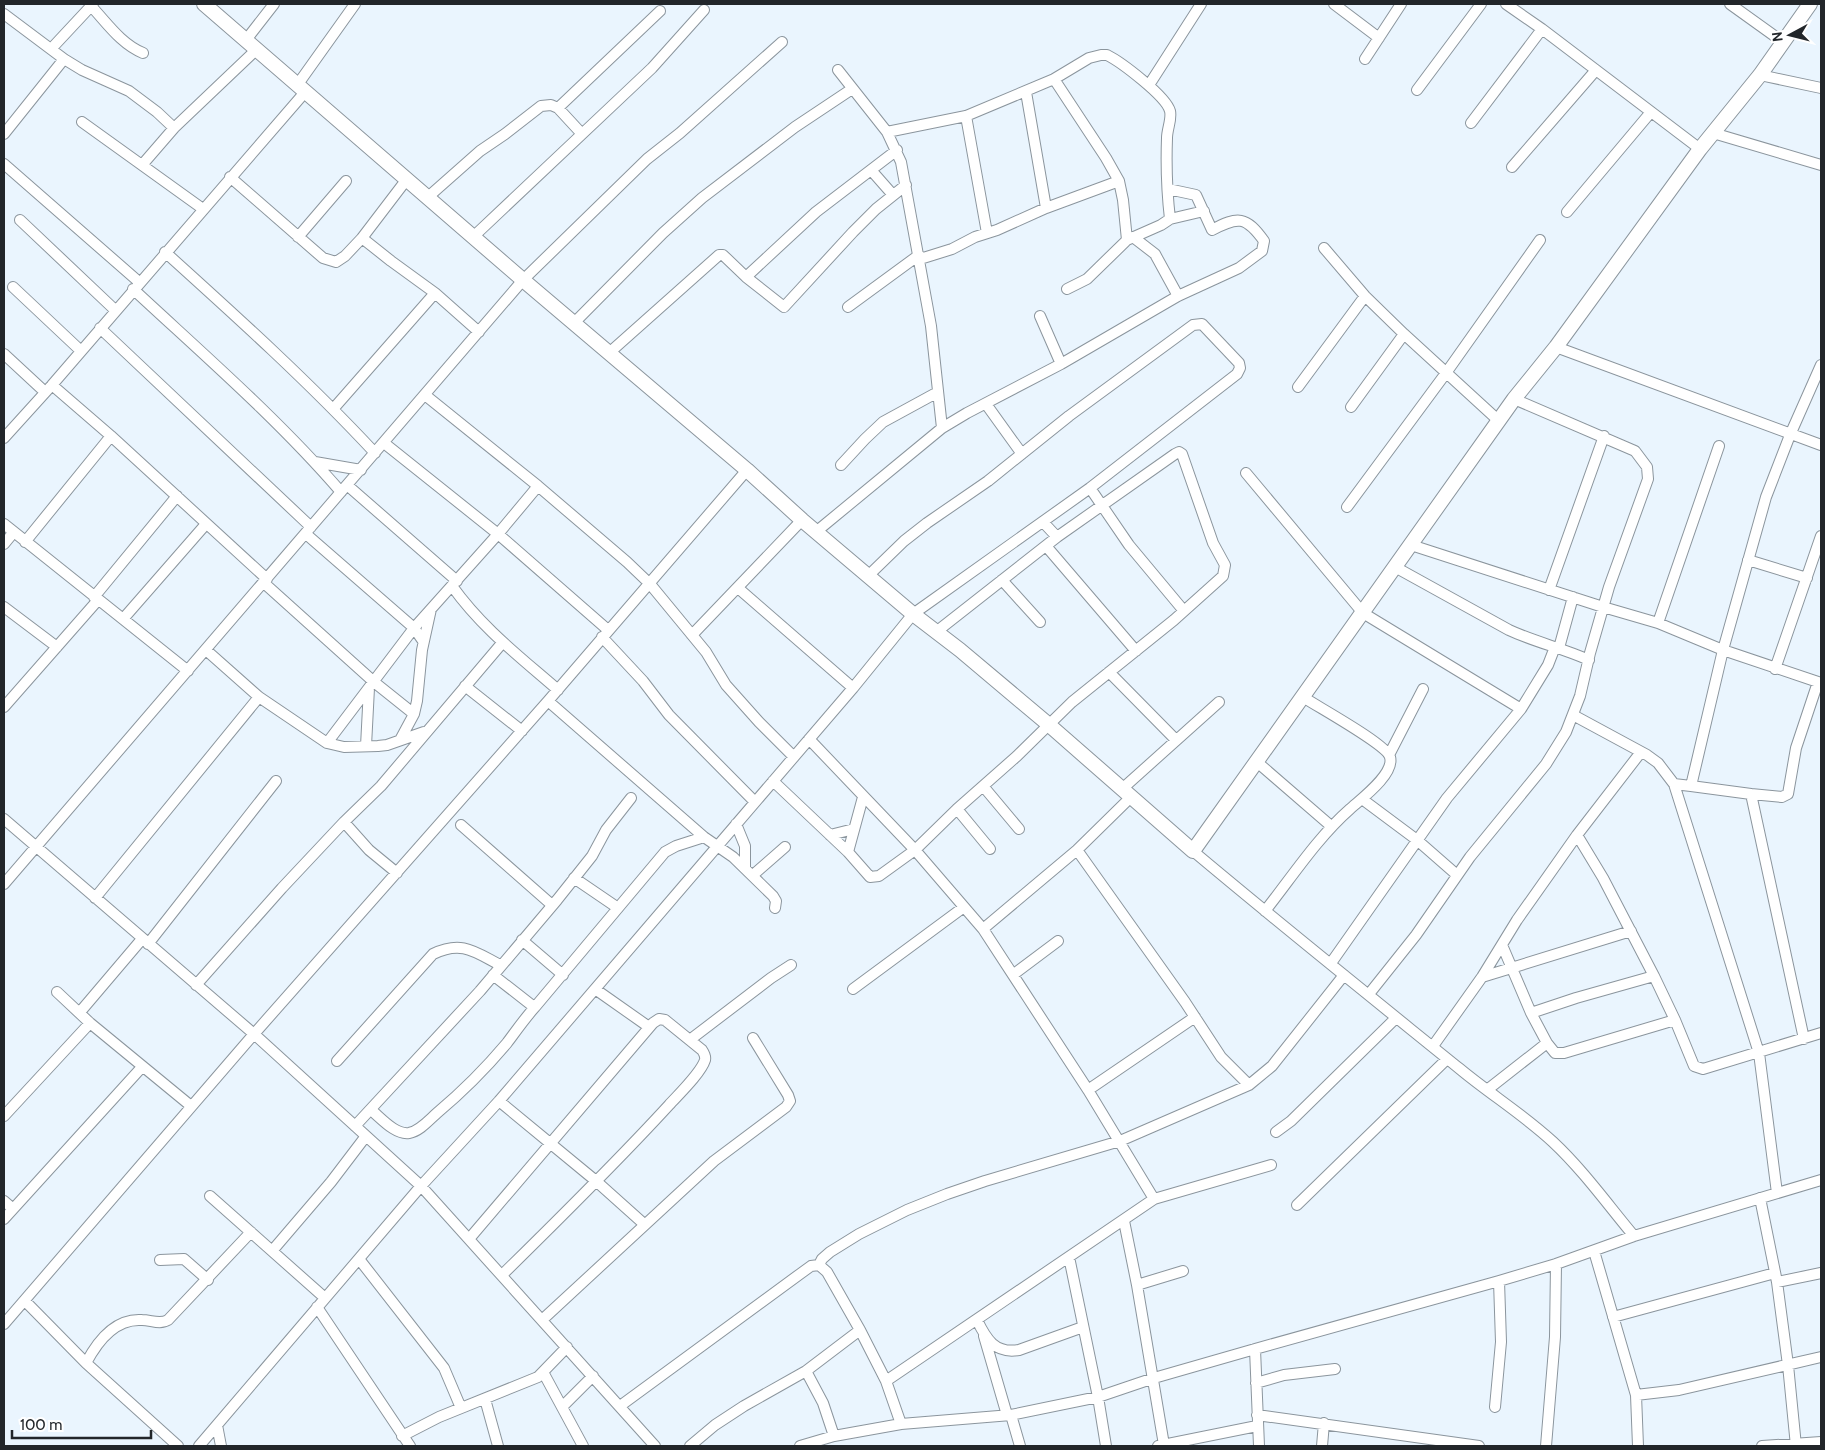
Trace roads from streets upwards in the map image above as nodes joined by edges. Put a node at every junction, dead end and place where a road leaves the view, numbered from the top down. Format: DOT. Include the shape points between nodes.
graph roads {
  1 [pos="204,4"];
  2 [pos="274,4"];
  3 [pos="355,4"];
  4 [pos="1201,4"];
  5 [pos="1334,4"];
  6 [pos="1401,4"];
  7 [pos="1481,4"];
  8 [pos="1506,4"];
  9 [pos="1730,4"];
  10 [pos="1810,4"];
  11 [pos="92,5"];
  12 [pos="704,10"];
  13 [pos="660,11"];
  14 [pos="4,14"];
  15 [pos="1542,29"];
  16 [pos="1378,38"];
  17 [pos="782,42"];
  18 [pos="1783,42"];
  19 [pos="252,44"];
  20 [pos="51,49"];
  21 [pos="143,53"];
  22 [pos="64,59"];
  23 [pos="1365,59"];
  24 [pos="838,70"];
  25 [pos="1596,70"];
  26 [pos="1760,75"];
  27 [pos="1054,79"];
  28 [pos="1149,85"];
  29 [pos="302,87"];
  30 [pos="1821,88"];
  31 [pos="852,89"];
  32 [pos="1417,90"];
  33 [pos="1026,92"];
  34 [pos="558,108"];
  35 [pos="1651,112"];
  36 [pos="966,116"];
  37 [pos="82,122"];
  38 [pos="1470,123"];
  39 [pos="174,128"];
  40 [pos="887,132"];
  41 [pos="1713,133"];
  42 [pos="4,134"];
  43 [pos="582,134"];
  44 [pos="1700,149"];
  45 [pos="897,150"];
  46 [pos="4,164"];
  47 [pos="142,165"];
  48 [pos="1821,165"];
  49 [pos="1512,166"];
  50 [pos="871,170"];
  51 [pos="230,177"];
  52 [pos="407,179"];
  53 [pos="346,181"];
  54 [pos="1119,181"];
  55 [pos="906,185"];
  56 [pos="1168,189"];
  57 [pos="893,195"];
  58 [pos="428,197"];
  59 [pos="1046,208"];
  60 [pos="203,209"];
  61 [pos="1204,211"];
  62 [pos="1567,212"];
  63 [pos="1170,219"];
  64 [pos="20,220"];
  65 [pos="986,233"];
  66 [pos="298,237"];
  67 [pos="473,237"];
  68 [pos="362,238"];
  69 [pos="1130,238"];
  70 [pos="1540,240"];
  71 [pos="1324,248"];
  72 [pos="164,252"];
  73 [pos="919,257"];
  74 [pos="746,276"];
  75 [pos="523,280"];
  76 [pos="136,285"];
  77 [pos="13,287"];
  78 [pos="1067,289"];
  79 [pos="435,293"];
  80 [pos="1178,296"];
  81 [pos="1365,296"];
  82 [pos="848,307"];
  83 [pos="115,310"];
  84 [pos="1040,316"];
  85 [pos="574,323"];
  86 [pos="100,328"];
  87 [pos="479,332"];
  88 [pos="1404,334"];
  89 [pos="1556,347"];
  90 [pos="81,351"];
  91 [pos="609,353"];
  92 [pos="4,354"];
  93 [pos="1061,364"];
  94 [pos="1821,365"];
  95 [pos="1446,373"];
  96 [pos="1298,387"];
  97 [pos="48,388"];
  98 [pos="938,392"];
  99 [pos="425,395"];
  100 [pos="1514,399"];
  101 [pos="986,404"];
  102 [pos="1351,407"];
  103 [pos="334,408"];
  104 [pos="1499,421"];
  105 [pos="942,428"];
  106 [pos="1790,435"];
  107 [pos="111,436"];
  108 [pos="1604,436"];
  109 [pos="4,438"];
  110 [pos="384,443"];
  111 [pos="1821,445"];
  112 [pos="1719,446"];
  113 [pos="375,453"];
  114 [pos="1022,454"];
  115 [pos="315,462"];
  116 [pos="841,465"];
  117 [pos="361,470"];
  118 [pos="747,470"];
  119 [pos="1246,473"];
  120 [pos="538,486"];
  121 [pos="1090,488"];
  122 [pos="344,489"];
  123 [pos="177,496"];
  124 [pos="1102,505"];
  125 [pos="1347,507"];
  126 [pos="802,520"];
  127 [pos="1043,522"];
  128 [pos="4,524"];
  129 [pos="206,524"];
  130 [pos="309,530"];
  131 [pos="817,531"];
  132 [pos="13,533"];
  133 [pos="498,534"];
  134 [pos="1821,536"];
  135 [pos="1057,537"];
  136 [pos="25,542"];
  137 [pos="4,544"];
  138 [pos="1411,544"];
  139 [pos="1046,546"];
  140 [pos="1748,560"];
  141 [pos="1395,568"];
  142 [pos="869,575"];
  143 [pos="1808,578"];
  144 [pos="1002,580"];
  145 [pos="265,581"];
  146 [pos="454,583"];
  147 [pos="650,584"];
  148 [pos="738,588"];
  149 [pos="1549,590"];
  150 [pos="96,598"];
  151 [pos="1572,598"];
  152 [pos="4,607"];
  153 [pos="431,608"];
  154 [pos="1604,608"];
  155 [pos="1184,611"];
  156 [pos="1363,613"];
  157 [pos="913,614"];
  158 [pos="123,619"];
  159 [pos="1040,622"];
  160 [pos="1658,623"];
  161 [pos="414,628"];
  162 [pos="936,632"];
  163 [pos="605,633"];
  164 [pos="692,635"];
  165 [pos="423,641"];
  166 [pos="503,642"];
  167 [pos="57,646"];
  168 [pos="1556,648"];
  169 [pos="206,650"];
  170 [pos="1723,650"];
  171 [pos="1136,651"];
  172 [pos="1588,660"];
  173 [pos="1775,669"];
  174 [pos="188,671"];
  175 [pos="1110,672"];
  176 [pos="1820,682"];
  177 [pos="371,685"];
  178 [pos="465,686"];
  179 [pos="853,688"];
  180 [pos="1423,689"];
  181 [pos="558,690"];
  182 [pos="259,697"];
  183 [pos="1303,698"];
  184 [pos="548,701"];
  185 [pos="1219,702"];
  186 [pos="4,707"];
  187 [pos="1521,709"];
  188 [pos="414,714"];
  189 [pos="1573,715"];
  190 [pos="1048,724"];
  191 [pos="522,731"];
  192 [pos="425,732"];
  193 [pos="809,739"];
  194 [pos="400,740"];
  195 [pos="1176,740"];
  196 [pos="326,743"];
  197 [pos="366,746"];
  198 [pos="1641,752"];
  199 [pos="1389,754"];
  200 [pos="794,757"];
  201 [pos="1257,762"];
  202 [pos="276,781"];
  203 [pos="773,781"];
  204 [pos="1674,784"];
  205 [pos="982,786"];
  206 [pos="1691,786"];
  207 [pos="1127,792"];
  208 [pos="1751,794"];
  209 [pos="863,796"];
  210 [pos="632,798"];
  211 [pos="1362,799"];
  212 [pos="755,802"];
  213 [pos="957,809"];
  214 [pos="4,819"];
  215 [pos="344,822"];
  216 [pos="736,824"];
  217 [pos="462,825"];
  218 [pos="1331,826"];
  219 [pos="1019,828"];
  220 [pos="854,829"];
  221 [pos="830,835"];
  222 [pos="1576,835"];
  223 [pos="704,837"];
  224 [pos="1418,840"];
  225 [pos="718,846"];
  226 [pos="785,847"];
  227 [pos="36,848"];
  228 [pos="990,849"];
  229 [pos="915,850"];
  230 [pos="1077,850"];
  231 [pos="1193,851"];
  232 [pos="848,852"];
  233 [pos="745,867"];
  234 [pos="397,873"];
  235 [pos="753,875"];
  236 [pos="1457,875"];
  237 [pos="574,878"];
  238 [pos="4,884"];
  239 [pos="95,898"];
  240 [pos="552,905"];
  241 [pos="964,907"];
  242 [pos="618,908"];
  243 [pos="775,908"];
  244 [pos="1265,912"];
  245 [pos="983,929"];
  246 [pos="1631,931"];
  247 [pos="522,940"];
  248 [pos="145,941"];
  249 [pos="1058,941"];
  250 [pos="1502,945"];
  251 [pos="1331,963"];
  252 [pos="500,965"];
  253 [pos="791,965"];
  254 [pos="1513,969"];
  255 [pos="1014,974"];
  256 [pos="493,975"];
  257 [pos="563,975"];
  258 [pos="1344,975"];
  259 [pos="1654,976"];
  260 [pos="1482,977"];
  261 [pos="196,985"];
  262 [pos="595,989"];
  263 [pos="852,989"];
  264 [pos="57,992"];
  265 [pos="1369,994"];
  266 [pos="534,1007"];
  267 [pos="80,1012"];
  268 [pos="1532,1013"];
  269 [pos="1195,1017"];
  270 [pos="1396,1018"];
  271 [pos="1675,1020"];
  272 [pos="90,1022"];
  273 [pos="649,1027"];
  274 [pos="254,1034"];
  275 [pos="1821,1034"];
  276 [pos="752,1038"];
  277 [pos="691,1039"];
  278 [pos="1804,1039"];
  279 [pos="1548,1043"];
  280 [pos="1433,1046"];
  281 [pos="1759,1053"];
  282 [pos="1447,1059"];
  283 [pos="337,1061"];
  284 [pos="142,1066"];
  285 [pos="1249,1085"];
  286 [pos="1088,1090"];
  287 [pos="1487,1090"];
  288 [pos="499,1101"];
  289 [pos="191,1106"];
  290 [pos="371,1110"];
  291 [pos="4,1116"];
  292 [pos="355,1126"];
  293 [pos="1276,1132"];
  294 [pos="366,1136"];
  295 [pos="1120,1141"];
  296 [pos="550,1143"];
  297 [pos="1271,1165"];
  298 [pos="1821,1180"];
  299 [pos="596,1181"];
  300 [pos="421,1186"];
  301 [pos="1777,1193"];
  302 [pos="210,1196"];
  303 [pos="1760,1198"];
  304 [pos="1154,1199"];
  305 [pos="4,1201"];
  306 [pos="1297,1206"];
  307 [pos="12,1208"];
  308 [pos="4,1219"];
  309 [pos="1124,1221"];
  310 [pos="644,1224"];
  311 [pos="251,1232"];
  312 [pos="1634,1236"];
  313 [pos="469,1239"];
  314 [pos="272,1251"];
  315 [pos="1594,1251"];
  316 [pos="1069,1257"];
  317 [pos="359,1259"];
  318 [pos="160,1260"];
  319 [pos="1556,1264"];
  320 [pos="819,1265"];
  321 [pos="1183,1271"];
  322 [pos="1821,1273"];
  323 [pos="502,1275"];
  324 [pos="1776,1278"];
  325 [pos="208,1280"];
  326 [pos="1499,1281"];
  327 [pos="1137,1286"];
  328 [pos="325,1298"];
  329 [pos="25,1301"];
  330 [pos="318,1307"];
  331 [pos="1613,1317"];
  332 [pos="542,1320"];
  333 [pos="977,1320"];
  334 [pos="4,1324"];
  335 [pos="1083,1327"];
  336 [pos="860,1330"];
  337 [pos="983,1332"];
  338 [pos="567,1347"];
  339 [pos="1255,1349"];
  340 [pos="1821,1357"];
  341 [pos="86,1363"];
  342 [pos="1788,1365"];
  343 [pos="1335,1369"];
  344 [pos="806,1371"];
  345 [pos="543,1372"];
  346 [pos="593,1376"];
  347 [pos="1154,1378"];
  348 [pos="886,1381"];
  349 [pos="1256,1383"];
  350 [pos="1636,1395"];
  351 [pos="1098,1397"];
  352 [pos="484,1399"];
  353 [pos="620,1406"];
  354 [pos="562,1407"];
  355 [pos="1495,1407"];
  356 [pos="461,1408"];
  357 [pos="1009,1415"];
  358 [pos="1257,1415"];
  359 [pos="901,1424"];
  360 [pos="1324,1424"];
  361 [pos="217,1425"];
  362 [pos="1257,1426"];
  363 [pos="402,1436"];
  364 [pos="834,1436"];
  365 [pos="1821,1442"];
  366 [pos="1449,1444"];
  367 [pos="1796,1445"];
  368 [pos="178,1446"];
  369 [pos="199,1446"];
  370 [pos="221,1446"];
  371 [pos="410,1446"];
  372 [pos="498,1446"];
  373 [pos="583,1446"];
  374 [pos="655,1446"];
  375 [pos="690,1446"];
  376 [pos="800,1446"];
  377 [pos="1020,1446"];
  378 [pos="1106,1446"];
  379 [pos="1161,1446"];
  380 [pos="1259,1446"];
  381 [pos="1322,1446"];
  382 [pos="1479,1446"];
  383 [pos="1546,1446"];
  384 [pos="1638,1446"];
  385 [pos="1762,1446"];
  1 -- 19 [label="street"];
  2 -- 19 [label="street"];
  3 -- 29 [label="street"];
  4 -- 28 [label="street"];
  5 -- 16 [label="street"];
  6 -- 16 [label="street"];
  7 -- 32 [label="street"];
  8 -- 15 [label="street"];
  9 -- 18 [label="street"];
  10 -- 18 [label="street"];
  11 -- 20 [label="street"];
  11 -- 21 [label="street" via="121,40"];
  12 -- 43 [label="street" via="652,68"];
  13 -- 34 [label="street"];
  14 -- 20 [label="street"];
  15 -- 25 [label="street"];
  15 -- 38 [label="street"];
  16 -- 23 [label="street"];
  17 -- 75 [label="street" via="647,159"];
  18 -- 26 [label="street"];
  19 -- 29 [label="street"];
  19 -- 39 [label="street"];
  20 -- 22 [label="street"];
  22 -- 39 [label="street" via="129,91"];
  22 -- 42 [label="street"];
  24 -- 31 [label="street"];
  25 -- 35 [label="street"];
  25 -- 49 [label="street"];
  26 -- 30 [label="street"];
  26 -- 41 [label="street"];
  27 -- 28 [label="street" via="1088,58 1101,55 1112,58"];
  27 -- 33 [label="street"];
  27 -- 54 [label="street"];
  28 -- 56 [label="street" via="1170,112"];
  29 -- 51 [label="street"];
  29 -- 52 [label="street"];
  31 -- 40 [label="street"];
  31 -- 85 [label="street" via="702,198"];
  33 -- 36 [label="street"];
  33 -- 59 [label="street"];
  34 -- 43 [label="street"];
  34 -- 58 [label="street" via="545,105 538,108 480,151"];
  35 -- 44 [label="street"];
  35 -- 62 [label="street"];
  36 -- 40 [label="street"];
  36 -- 65 [label="street"];
  37 -- 47 [label="street"];
  39 -- 47 [label="street"];
  40 -- 45 [label="street"];
  41 -- 44 [label="street"];
  41 -- 48 [label="street"];
  43 -- 67 [label="street"];
  44 -- 89 [label="street"];
  45 -- 50 [label="street"];
  45 -- 55 [label="street"];
  46 -- 76 [label="street"];
  47 -- 60 [label="street"];
  50 -- 57 [label="street"];
  50 -- 74 [label="street" via="816,212"];
  51 -- 60 [label="street"];
  51 -- 66 [label="street"];
  52 -- 58 [label="street"];
  52 -- 68 [label="street"];
  53 -- 66 [label="street"];
  54 -- 59 [label="street"];
  54 -- 69 [label="street"];
  55 -- 57 [label="street"];
  55 -- 73 [label="street"];
  56 -- 61 [label="street" via="1194,193"];
  56 -- 63 [label="street"];
  57 -- 74 [label="street" via="853,232 784,307"];
  58 -- 67 [label="street"];
  59 -- 65 [label="street"];
  60 -- 72 [label="street"];
  61 -- 63 [label="street"];
  61 -- 80 [label="street" via="1212,230 1232,220 1245,221 1264,241 1264,249 1239,268"];
  63 -- 69 [label="street"];
  64 -- 83 [label="street"];
  65 -- 73 [label="street" via="952,250"];
  66 -- 68 [label="street" via="331,262 341,259"];
  67 -- 75 [label="street"];
  68 -- 79 [label="street"];
  69 -- 78 [label="street" via="1087,279"];
  69 -- 80 [label="street" via="1154,254"];
  70 -- 95 [label="street"];
  71 -- 81 [label="street"];
  72 -- 76 [label="street"];
  72 -- 103 [label="street"];
  73 -- 82 [label="street"];
  73 -- 98 [label="street"];
  74 -- 91 [label="street" via="723,255 718,255"];
  75 -- 85 [label="street"];
  75 -- 87 [label="street"];
  76 -- 83 [label="street"];
  76 -- 115 [label="street"];
  77 -- 90 [label="street"];
  79 -- 87 [label="street"];
  79 -- 103 [label="street"];
  80 -- 93 [label="street"];
  81 -- 88 [label="street"];
  81 -- 96 [label="street"];
  83 -- 86 [label="street"];
  84 -- 93 [label="street"];
  85 -- 91 [label="street"];
  86 -- 90 [label="street"];
  86 -- 130 [label="street"];
  87 -- 99 [label="street"];
  88 -- 95 [label="street"];
  88 -- 102 [label="street"];
  89 -- 100 [label="street"];
  89 -- 106 [label="street"];
  90 -- 97 [label="street"];
  91 -- 118 [label="street"];
  92 -- 97 [label="street"];
  93 -- 101 [label="street"];
  94 -- 106 [label="street"];
  95 -- 104 [label="street"];
  95 -- 125 [label="street"];
  97 -- 107 [label="street"];
  97 -- 109 [label="street"];
  98 -- 105 [label="street"];
  98 -- 116 [label="street" via="883,422"];
  99 -- 110 [label="street"];
  99 -- 120 [label="street"];
  100 -- 104 [label="street"];
  100 -- 108 [label="street"];
  101 -- 105 [label="street"];
  101 -- 114 [label="street"];
  103 -- 113 [label="street"];
  104 -- 138 [label="street"];
  105 -- 131 [label="street"];
  106 -- 111 [label="street"];
  106 -- 140 [label="street" via="1766,497"];
  107 -- 123 [label="street"];
  107 -- 136 [label="street"];
  108 -- 149 [label="street"];
  108 -- 154 [label="street" via="1640,455 1648,479 1618,559"];
  110 -- 113 [label="street"];
  110 -- 133 [label="street"];
  112 -- 160 [label="street"];
  113 -- 117 [label="street"];
  114 -- 121 [label="street" via="1193,325 1202,324 1239,363 1239,372"];
  114 -- 142 [label="street" via="904,541"];
  115 -- 117 [label="street"];
  115 -- 122 [label="street"];
  117 -- 122 [label="street"];
  118 -- 126 [label="street"];
  118 -- 147 [label="street"];
  119 -- 156 [label="street"];
  120 -- 133 [label="street"];
  120 -- 147 [label="street"];
  121 -- 124 [label="street"];
  121 -- 127 [label="street"];
  122 -- 130 [label="street"];
  122 -- 146 [label="street"];
  123 -- 129 [label="street"];
  123 -- 150 [label="street"];
  124 -- 135 [label="street"];
  124 -- 155 [label="street" via="1129,545"];
  124 -- 155 [label="street" via="1175,454 1182,453 1213,543 1225,565 1221,579"];
  126 -- 131 [label="street"];
  126 -- 148 [label="street"];
  127 -- 135 [label="street"];
  127 -- 157 [label="street"];
  128 -- 132 [label="street"];
  129 -- 145 [label="street"];
  129 -- 158 [label="street"];
  130 -- 145 [label="street"];
  130 -- 161 [label="street"];
  131 -- 142 [label="street"];
  132 -- 136 [label="street"];
  132 -- 137 [label="street"];
  133 -- 146 [label="street"];
  133 -- 163 [label="street"];
  134 -- 143 [label="street"];
  135 -- 139 [label="street"];
  136 -- 150 [label="street"];
  138 -- 141 [label="street"];
  138 -- 149 [label="street"];
  139 -- 144 [label="street"];
  139 -- 171 [label="street"];
  140 -- 143 [label="street"];
  140 -- 170 [label="street"];
  141 -- 156 [label="street"];
  141 -- 168 [label="street" via="1509,630"];
  142 -- 157 [label="street"];
  143 -- 173 [label="street"];
  144 -- 159 [label="street"];
  144 -- 162 [label="street"];
  145 -- 169 [label="street"];
  145 -- 177 [label="street"];
  146 -- 153 [label="street"];
  146 -- 166 [label="street" via="468,608"];
  147 -- 163 [label="street"];
  147 -- 164 [label="street"];
  148 -- 164 [label="street"];
  148 -- 179 [label="street"];
  149 -- 151 [label="street"];
  150 -- 158 [label="street"];
  150 -- 167 [label="street"];
  151 -- 154 [label="street"];
  151 -- 168 [label="street"];
  152 -- 167 [label="street"];
  153 -- 161 [label="street"];
  153 -- 165 [label="street"];
  154 -- 160 [label="street"];
  154 -- 172 [label="street"];
  155 -- 171 [label="street"];
  156 -- 183 [label="street"];
  156 -- 187 [label="street"];
  157 -- 162 [label="street"];
  157 -- 179 [label="street"];
  158 -- 174 [label="street"];
  160 -- 170 [label="street"];
  161 -- 165 [label="street"];
  161 -- 177 [label="street"];
  162 -- 190 [label="street"];
  163 -- 181 [label="street"];
  163 -- 212 [label="street" via="669,715"];
  164 -- 200 [label="street" via="726,685"];
  165 -- 188 [label="street"];
  166 -- 178 [label="street"];
  166 -- 181 [label="street"];
  167 -- 186 [label="street"];
  168 -- 172 [label="street"];
  168 -- 187 [label="street"];
  169 -- 174 [label="street"];
  169 -- 182 [label="street"];
  170 -- 173 [label="street"];
  170 -- 206 [label="street"];
  171 -- 175 [label="street"];
  172 -- 189 [label="street"];
  173 -- 176 [label="street"];
  174 -- 227 [label="street"];
  175 -- 190 [label="street"];
  175 -- 195 [label="street"];
  176 -- 208 [label="street" via="1796,748 1788,794 1782,797"];
  177 -- 188 [label="street"];
  177 -- 196 [label="street"];
  177 -- 197 [label="street"];
  178 -- 191 [label="street"];
  178 -- 192 [label="street"];
  179 -- 193 [label="street"];
  180 -- 199 [label="street"];
  181 -- 184 [label="street"];
  182 -- 196 [label="street"];
  182 -- 239 [label="street"];
  183 -- 199 [label="street"];
  183 -- 201 [label="street"];
  184 -- 191 [label="street"];
  184 -- 223 [label="street"];
  185 -- 195 [label="street"];
  187 -- 224 [label="street" via="1447,798"];
  188 -- 194 [label="street"];
  189 -- 198 [label="street"];
  189 -- 236 [label="street" via="1546,764"];
  190 -- 205 [label="street"];
  190 -- 207 [label="street"];
  191 -- 234 [label="street"];
  192 -- 194 [label="street"];
  192 -- 215 [label="street" via="381,786"];
  193 -- 200 [label="street"];
  193 -- 209 [label="street"];
  194 -- 197 [label="street"];
  195 -- 207 [label="street"];
  196 -- 197 [label="street" via="344,747"];
  198 -- 204 [label="street" via="1658,763"];
  198 -- 222 [label="street"];
  199 -- 211 [label="street" via="1391,763 1388,771"];
  200 -- 203 [label="street"];
  201 -- 218 [label="street"];
  201 -- 231 [label="street"];
  202 -- 248 [label="street"];
  203 -- 212 [label="street"];
  203 -- 221 [label="street"];
  204 -- 206 [label="street"];
  204 -- 281 [label="street"];
  205 -- 213 [label="street"];
  205 -- 219 [label="street"];
  206 -- 208 [label="street"];
  207 -- 230 [label="street"];
  207 -- 231 [label="street"];
  208 -- 278 [label="street"];
  209 -- 220 [label="street"];
  209 -- 229 [label="street"];
  210 -- 237 [label="street"];
  211 -- 218 [label="street"];
  211 -- 224 [label="street"];
  212 -- 216 [label="street"];
  213 -- 228 [label="street"];
  213 -- 229 [label="street"];
  214 -- 227 [label="street"];
  215 -- 234 [label="street" via="369,850"];
  215 -- 261 [label="street"];
  216 -- 225 [label="street"];
  216 -- 233 [label="street" via="744,846"];
  217 -- 240 [label="street"];
  218 -- 244 [label="street"];
  220 -- 221 [label="street"];
  220 -- 232 [label="street"];
  221 -- 232 [label="street"];
  222 -- 246 [label="street"];
  222 -- 250 [label="street"];
  223 -- 225 [label="street"];
  223 -- 242 [label="street" via="665,852"];
  224 -- 236 [label="street"];
  224 -- 251 [label="street"];
  225 -- 233 [label="street"];
  225 -- 262 [label="street"];
  226 -- 235 [label="street"];
  227 -- 238 [label="street"];
  227 -- 239 [label="street"];
  229 -- 232 [label="street" via="874,878"];
  229 -- 241 [label="street"];
  230 -- 245 [label="street"];
  230 -- 269 [label="street"];
  231 -- 244 [label="street"];
  233 -- 235 [label="street"];
  234 -- 274 [label="street"];
  235 -- 243 [label="street" via="773,896"];
  236 -- 265 [label="street" via="1416,935"];
  237 -- 240 [label="street"];
  237 -- 242 [label="street"];
  239 -- 248 [label="street"];
  240 -- 247 [label="street"];
  241 -- 245 [label="street"];
  241 -- 263 [label="street"];
  242 -- 257 [label="street"];
  244 -- 251 [label="street"];
  245 -- 255 [label="street"];
  246 -- 254 [label="street"];
  246 -- 259 [label="street"];
  247 -- 252 [label="street"];
  247 -- 257 [label="street"];
  248 -- 261 [label="street"];
  248 -- 267 [label="street"];
  249 -- 255 [label="street"];
  250 -- 254 [label="street"];
  250 -- 260 [label="street"];
  251 -- 258 [label="street"];
  252 -- 256 [label="street"];
  252 -- 283 [label="street" via="462,947 433,954"];
  253 -- 277 [label="street"];
  254 -- 260 [label="street"];
  254 -- 268 [label="street"];
  255 -- 286 [label="street"];
  256 -- 266 [label="street"];
  256 -- 290 [label="street"];
  257 -- 266 [label="street"];
  258 -- 265 [label="street"];
  258 -- 285 [label="street" via="1272,1066"];
  259 -- 268 [label="street"];
  259 -- 271 [label="street"];
  260 -- 280 [label="street"];
  261 -- 274 [label="street"];
  262 -- 273 [label="street"];
  262 -- 288 [label="street"];
  264 -- 267 [label="street"];
  265 -- 270 [label="street"];
  266 -- 290 [label="street" via="473,1079 417,1130 408,1133 396,1130"];
  267 -- 272 [label="street"];
  268 -- 279 [label="street"];
  269 -- 285 [label="street" via="1221,1057"];
  269 -- 286 [label="street"];
  270 -- 280 [label="street"];
  270 -- 293 [label="street"];
  271 -- 279 [label="street" via="1560,1054 1555,1053"];
  271 -- 281 [label="street" via="1696,1068 1703,1069"];
  272 -- 284 [label="street"];
  272 -- 291 [label="street"];
  273 -- 277 [label="street" via="662,1020"];
  273 -- 296 [label="street"];
  274 -- 289 [label="street"];
  274 -- 292 [label="street"];
  275 -- 278 [label="street"];
  276 -- 310 [label="street" via="790,1101 714,1160"];
  277 -- 299 [label="street" via="704,1053 702,1066"];
  278 -- 281 [label="street"];
  279 -- 287 [label="street"];
  280 -- 282 [label="street"];
  281 -- 301 [label="street"];
  282 -- 287 [label="street"];
  282 -- 306 [label="street"];
  284 -- 289 [label="street"];
  284 -- 307 [label="street"];
  285 -- 295 [label="street"];
  286 -- 295 [label="street"];
  287 -- 312 [label="street" via="1552,1141"];
  288 -- 296 [label="street"];
  288 -- 300 [label="street"];
  289 -- 329 [label="street"];
  290 -- 292 [label="street"];
  292 -- 294 [label="street"];
  294 -- 300 [label="street"];
  294 -- 314 [label="street"];
  295 -- 304 [label="street"];
  295 -- 320 [label="street" via="947,1194 907,1210 830,1252"];
  296 -- 299 [label="street"];
  296 -- 313 [label="street"];
  297 -- 304 [label="street"];
  298 -- 301 [label="street"];
  299 -- 310 [label="street"];
  299 -- 323 [label="street"];
  300 -- 313 [label="street"];
  300 -- 317 [label="street"];
  301 -- 303 [label="street"];
  302 -- 311 [label="street"];
  303 -- 312 [label="street"];
  303 -- 324 [label="street"];
  304 -- 309 [label="street"];
  305 -- 307 [label="street"];
  307 -- 308 [label="street"];
  309 -- 316 [label="street"];
  309 -- 327 [label="street"];
  310 -- 332 [label="street"];
  311 -- 314 [label="street"];
  311 -- 325 [label="street"];
  312 -- 315 [label="street"];
  313 -- 323 [label="street"];
  314 -- 328 [label="street"];
  315 -- 319 [label="street"];
  315 -- 331 [label="street"];
  316 -- 333 [label="street"];
  316 -- 335 [label="street"];
  317 -- 328 [label="street"];
  317 -- 356 [label="street" via="444,1368"];
  318 -- 325 [label="street" via="184,1259"];
  319 -- 326 [label="street"];
  319 -- 383 [label="street" via="1555,1337"];
  320 -- 336 [label="street" via="827,1272"];
  320 -- 353 [label="street" via="811,1266"];
  321 -- 327 [label="street"];
  322 -- 324 [label="street"];
  323 -- 332 [label="street"];
  324 -- 331 [label="street"];
  324 -- 342 [label="street"];
  325 -- 341 [label="street" via="164,1322 134,1319 121,1323 100,1341"];
  326 -- 339 [label="street"];
  326 -- 355 [label="street" via="1501,1342"];
  327 -- 347 [label="street"];
  328 -- 330 [label="street"];
  329 -- 334 [label="street"];
  329 -- 341 [label="street"];
  330 -- 361 [label="street"];
  330 -- 363 [label="street"];
  331 -- 350 [label="street"];
  332 -- 338 [label="street"];
  333 -- 337 [label="street"];
  333 -- 348 [label="street"];
  335 -- 337 [label="street" via="1011,1351 997,1348"];
  335 -- 351 [label="street"];
  336 -- 344 [label="street"];
  336 -- 348 [label="street"];
  337 -- 357 [label="street"];
  338 -- 345 [label="street"];
  338 -- 346 [label="street"];
  339 -- 347 [label="street"];
  339 -- 349 [label="street"];
  340 -- 342 [label="street"];
  341 -- 368 [label="street"];
  342 -- 350 [label="street" via="1679,1390"];
  342 -- 367 [label="street"];
  343 -- 349 [label="street"];
  344 -- 364 [label="street" via="823,1404"];
  344 -- 375 [label="street" via="744,1406"];
  345 -- 352 [label="street"];
  345 -- 354 [label="street"];
  346 -- 353 [label="street"];
  346 -- 354 [label="street"];
  347 -- 351 [label="street"];
  347 -- 379 [label="street"];
  348 -- 359 [label="street"];
  349 -- 358 [label="street"];
  350 -- 384 [label="street"];
  351 -- 357 [label="street"];
  351 -- 378 [label="street"];
  352 -- 356 [label="street"];
  352 -- 372 [label="street"];
  353 -- 374 [label="street"];
  354 -- 373 [label="street"];
  356 -- 363 [label="street"];
  357 -- 359 [label="street"];
  357 -- 377 [label="street"];
  358 -- 360 [label="street"];
  358 -- 362 [label="street"];
  359 -- 364 [label="street"];
  360 -- 366 [label="street"];
  360 -- 381 [label="street"];
  361 -- 369 [label="street"];
  361 -- 370 [label="street"];
  362 -- 379 [label="street"];
  362 -- 380 [label="street"];
  363 -- 371 [label="street"];
  364 -- 376 [label="street"];
  365 -- 367 [label="street"];
  366 -- 382 [label="street"];
  367 -- 385 [label="street"];
}
